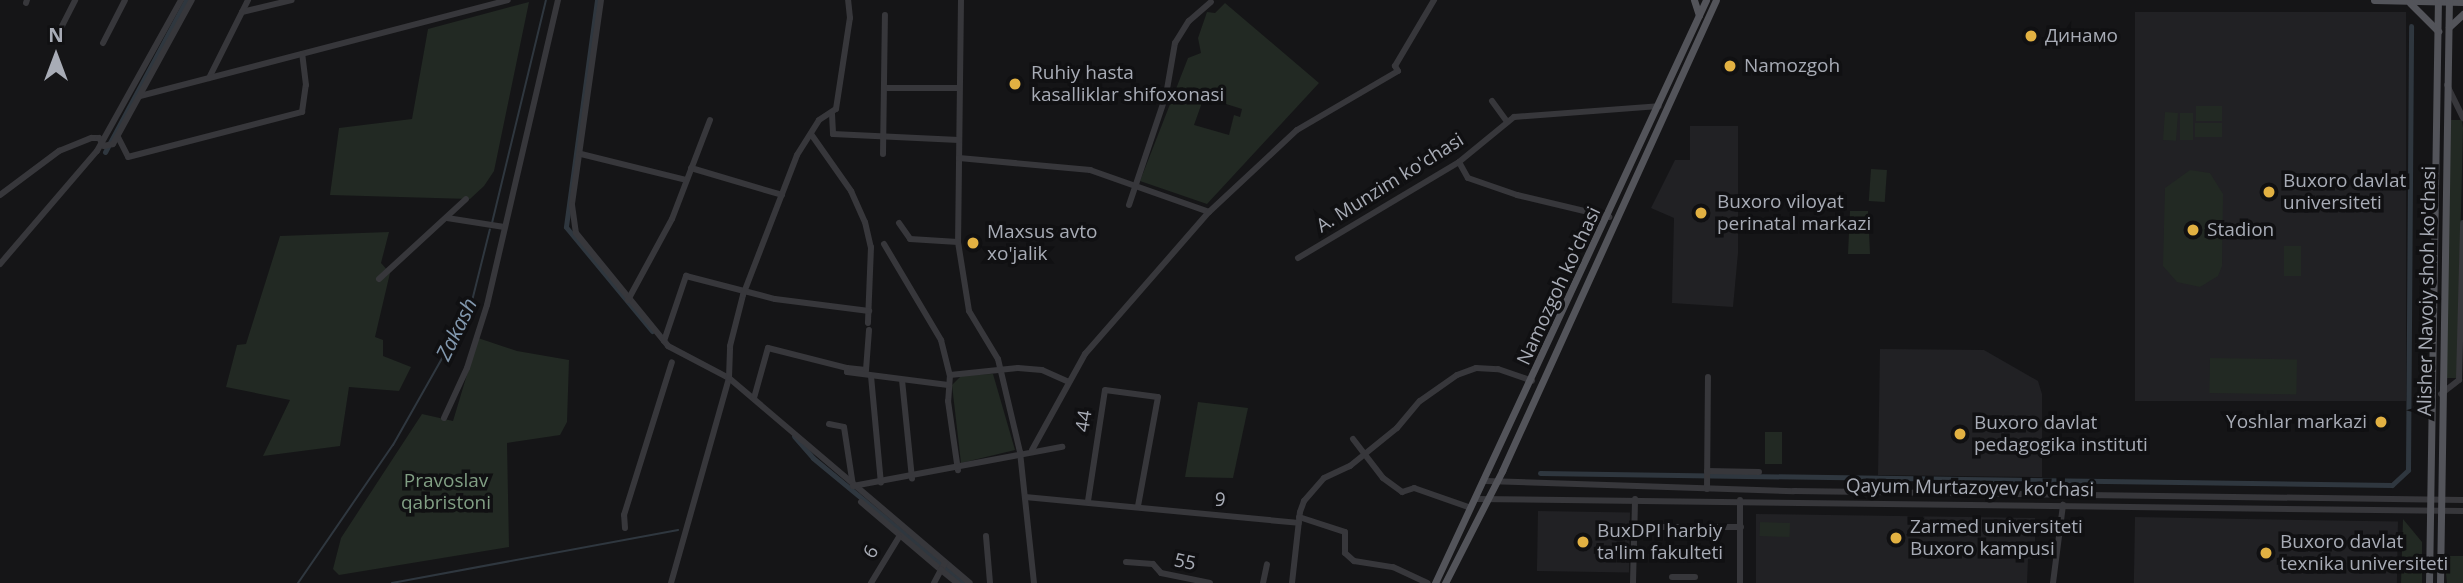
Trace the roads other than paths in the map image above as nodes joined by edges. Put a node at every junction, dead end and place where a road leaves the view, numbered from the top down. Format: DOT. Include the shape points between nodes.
graph roads {
  1 [pos="75,0"];
  2 [pos="125,0"];
  3 [pos="181,0"];
  4 [pos="192,0"];
  5 [pos="248,0"];
  6 [pos="292,0"];
  7 [pos="508,0"];
  8 [pos="558,0"];
  9 [pos="601,0"];
  10 [pos="848,0"];
  11 [pos="961,0"];
  12 [pos="1434,0"];
  13 [pos="1694,0"];
  14 [pos="1706,0"];
  15 [pos="1716,0"];
  16 [pos="2374,0"];
  17 [pos="1213,1"];
  18 [pos="2406,1"];
  19 [pos="2438,1"];
  20 [pos="2449,1"];
  21 [pos="2463,2"];
  22 [pos="242,12"];
  23 [pos="2463,13"];
  24 [pos="885,15"];
  25 [pos="1699,15"];
  26 [pos="62,26"];
  27 [pos="2449,28"];
  28 [pos="2438,31"];
  29 [pos="103,43"];
  30 [pos="302,54"];
  31 [pos="209,78"];
  32 [pos="2447,84"];
  33 [pos="884,88"];
  34 [pos="958,89"];
  35 [pos="140,96"];
  36 [pos="1492,101"];
  37 [pos="1659,106"];
  38 [pos="832,114"];
  39 [pos="2463,118"];
  40 [pos="710,120"];
  41 [pos="1507,122"];
  42 [pos="811,134"];
  43 [pos="118,137"];
  44 [pos="884,139"];
  45 [pos="959,140"];
  46 [pos="103,142"];
  47 [pos="581,154"];
  48 [pos="883,154"];
  49 [pos="959,158"];
  50 [pos="1459,162"];
  51 [pos="691,168"];
  52 [pos="686,180"];
  53 [pos="1134,184"];
  54 [pos="0,195"];
  55 [pos="782,195"];
  56 [pos="466,199"];
  57 [pos="1129,205"];
  58 [pos="1209,212"];
  59 [pos="447,218"];
  60 [pos="1607,220"];
  61 [pos="899,223"];
  62 [pos="2463,223"];
  63 [pos="500,227"];
  64 [pos="1612,231"];
  65 [pos="958,242"];
  66 [pos="884,244"];
  67 [pos="1298,258"];
  68 [pos="0,264"];
  69 [pos="379,279"];
  70 [pos="2462,288"];
  71 [pos="745,292"];
  72 [pos="628,300"];
  73 [pos="869,311"];
  74 [pos="664,341"];
  75 [pos="673,362"];
  76 [pos="847,368"];
  77 [pos="1000,369"];
  78 [pos="950,375"];
  79 [pos="871,376"];
  80 [pos="1708,377"];
  81 [pos="902,380"];
  82 [pos="728,381"];
  83 [pos="1067,381"];
  84 [pos="1532,381"];
  85 [pos="948,385"];
  86 [pos="2441,394"];
  87 [pos="754,398"];
  88 [pos="444,418"];
  89 [pos="829,424"];
  90 [pos="1353,439"];
  91 [pos="1062,447"];
  92 [pos="1032,450"];
  93 [pos="1020,452"];
  94 [pos="1367,453"];
  95 [pos="958,470"];
  96 [pos="1759,472"];
  97 [pos="1707,474"];
  98 [pos="912,478"];
  99 [pos="1486,481"];
  100 [pos="1496,482"];
  101 [pos="881,483"];
  102 [pos="853,486"];
  103 [pos="1707,489"];
  104 [pos="1749,490"];
  105 [pos="2091,495"];
  106 [pos="2107,496"];
  107 [pos="1026,497"];
  108 [pos="1476,499"];
  109 [pos="1487,499"];
  110 [pos="1635,499"];
  111 [pos="2429,499"];
  112 [pos="2441,499"];
  113 [pos="1740,500"];
  114 [pos="1749,500"];
  115 [pos="2463,500"];
  116 [pos="1088,501"];
  117 [pos="861,502"];
  118 [pos="2063,505"];
  119 [pos="1138,506"];
  120 [pos="2091,506"];
  121 [pos="2107,506"];
  122 [pos="1471,508"];
  123 [pos="2429,510"];
  124 [pos="2441,511"];
  125 [pos="2463,512"];
  126 [pos="1299,520"];
  127 [pos="1634,527"];
  128 [pos="1741,527"];
  129 [pos="625,528"];
  130 [pos="986,536"];
  131 [pos="899,537"];
  132 [pos="1126,562"];
  133 [pos="1267,564"];
  134 [pos="943,567"];
  135 [pos="1672,577"];
  136 [pos="1695,577"];
  137 [pos="1685,580"];
  138 [pos="1293,581"];
  139 [pos="2428,582"];
  140 [pos="671,583"];
  141 [pos="872,583"];
  142 [pos="934,583"];
  143 [pos="957,583"];
  144 [pos="970,583"];
  145 [pos="990,583"];
  146 [pos="1034,583"];
  147 [pos="1210,583"];
  148 [pos="1263,583"];
  149 [pos="1428,583"];
  150 [pos="1435,583"];
  151 [pos="1445,583"];
  152 [pos="1633,583"];
  153 [pos="1740,583"];
  154 [pos="2053,583"];
  155 [pos="2440,583"];
  1 -- 26 [label="street"];
  2 -- 29 [label="street"];
  3 -- 46 [label="street"];
  4 -- 35 [label="street"];
  5 -- 22 [label="street"];
  6 -- 22 [label="street"];
  7 -- 30 [label="street"];
  8 -- 63 [label="street"];
  9 -- 47 [label="street"];
  10 -- 38 [label="street" via="841,88"];
  11 -- 34 [label="street"];
  12 -- 58 [label="street" via="1395,66 1398,71 1297,130"];
  13 -- 25 [label="main road"];
  14 -- 25 [label="main road, Namozgoh ko'chasi"];
  15 -- 64 [label="main road, Namozgoh ko'chasi"];
  16 -- 18 [label="main road"];
  17 -- 53 [label="street" via="1189,21 1175,43 1166,94"];
  18 -- 19 [label="main road"];
  18 -- 28 [label="main road" via="2422,10"];
  19 -- 20 [label="main road"];
  19 -- 28 [label="main road, Alisher Navoiy shoh ko'chasi"];
  20 -- 21 [label="main road"];
  20 -- 27 [label="main road, Alisher Navoiy shoh ko'chasi"];
  22 -- 31 [label="street"];
  23 -- 27 [label="main road"];
  24 -- 33 [label="street"];
  25 -- 37 [label="main road, Namozgoh ko'chasi"];
  27 -- 32 [label="main road, Alisher Navoiy shoh ko'chasi"];
  28 -- 111 [label="main road, Alisher Navoiy shoh ko'chasi"];
  30 -- 31 [label="street"];
  30 -- 43 [label="street" via="306,85 302,112 128,157"];
  31 -- 35 [label="street"];
  32 -- 39 [label="street"];
  32 -- 86 [label="main road, Alisher Navoiy shoh ko'chasi"];
  33 -- 34 [label="street"];
  33 -- 44 [label="street"];
  34 -- 45 [label="street"];
  35 -- 43 [label="street"];
  36 -- 41 [label="street"];
  37 -- 41 [label="street, A. Munzim ko'chasi" via="1576,109"];
  37 -- 60 [label="main road, Namozgoh ko'chasi"];
  38 -- 42 [label="street" via="819,120"];
  38 -- 44 [label="street" via="833,134"];
  40 -- 51 [label="street"];
  41 -- 50 [label="street, A. Munzim ko'chasi"];
  42 -- 55 [label="street"];
  42 -- 73 [label="street" via="851,191 865,222 871,247"];
  43 -- 46 [label="street" via="108,146"];
  44 -- 45 [label="street"];
  44 -- 48 [label="street"];
  45 -- 49 [label="street"];
  46 -- 54 [label="street" via="92,138 59,151"];
  46 -- 68 [label="street"];
  47 -- 52 [label="street"];
  47 -- 72 [label="street" via="571,221"];
  49 -- 53 [label="street" via="1090,170"];
  49 -- 65 [label="street"];
  50 -- 60 [label="street" via="1468,178"];
  50 -- 67 [label="street, A. Munzim ko'chasi"];
  51 -- 52 [label="street"];
  51 -- 55 [label="street"];
  52 -- 72 [label="street" via="672,219"];
  53 -- 57 [label="street"];
  53 -- 58 [label="street"];
  55 -- 71 [label="street"];
  56 -- 59 [label="street"];
  58 -- 83 [label="street"];
  59 -- 63 [label="street"];
  59 -- 69 [label="street"];
  60 -- 64 [label="main road"];
  60 -- 84 [label="main road, Namozgoh ko'chasi"];
  61 -- 65 [label="street" via="910,239"];
  62 -- 70 [label="street"];
  63 -- 88 [label="street" via="472,355"];
  64 -- 100 [label="main road, Namozgoh ko'chasi"];
  65 -- 77 [label="street" via="969,311"];
  66 -- 78 [label="street" via="941,340"];
  70 -- 86 [label="street" via="2459,380"];
  71 -- 73 [label="street"];
  71 -- 74 [label="street" via="686,276"];
  71 -- 82 [label="street" via="730,346"];
  72 -- 74 [label="street"];
  73 -- 76 [label="street" via="866,370"];
  74 -- 82 [label="street"];
  75 -- 129 [label="street" via="624,515"];
  76 -- 79 [label="street" via="847,372"];
  76 -- 87 [label="street" via="768,348"];
  77 -- 78 [label="street"];
  77 -- 83 [label="street" via="1042,370"];
  77 -- 93 [label="street"];
  78 -- 85 [label="street"];
  79 -- 81 [label="street"];
  79 -- 101 [label="street"];
  80 -- 97 [label="street"];
  81 -- 85 [label="street"];
  81 -- 98 [label="street"];
  82 -- 87 [label="street"];
  82 -- 140 [label="street"];
  83 -- 92 [label="street"];
  84 -- 94 [label="street" via="1498,369 1476,368 1457,375 1420,401"];
  84 -- 99 [label="main road, Namozgoh ko'chasi"];
  85 -- 95 [label="street"];
  86 -- 112 [label="main road, Alisher Navoiy shoh ko'chasi"];
  87 -- 102 [label="street"];
  89 -- 102 [label="street" via="844,427"];
  90 -- 94 [label="street"];
  91 -- 92 [label="street"];
  92 -- 93 [label="street"];
  93 -- 95 [label="street"];
  93 -- 107 [label="street"];
  94 -- 122 [label="street" via="1383,478 1402,492 1414,488"];
  94 -- 126 [label="street" via="1324,478 1304,501"];
  95 -- 98 [label="street"];
  96 -- 97 [label="street"];
  97 -- 103 [label="street"];
  98 -- 101 [label="street"];
  99 -- 100 [label="street, Qayum Murtazoyev ko'chasi"];
  99 -- 108 [label="main road, Namozgoh ko'chasi"];
  100 -- 103 [label="street, Qayum Murtazoyev ko'chasi"];
  100 -- 109 [label="main road, Namozgoh ko'chasi"];
  101 -- 102 [label="street"];
  102 -- 134 [label="street"];
  103 -- 104 [label="street, Qayum Murtazoyev ko'chasi"];
  104 -- 105 [label="street, Qayum Murtazoyev ko'chasi"];
  104 -- 114 [label="street"];
  105 -- 106 [label="street, Qayum Murtazoyev ko'chasi"];
  105 -- 120 [label="street"];
  106 -- 111 [label="street, Qayum Murtazoyev ko'chasi"];
  106 -- 121 [label="street"];
  107 -- 116 [label="street, 9"];
  107 -- 146 [label="street"];
  108 -- 109 [label="street, Qayum Murtazoyev ko'chasi"];
  108 -- 122 [label="main road, Namozgoh ko'chasi"];
  109 -- 110 [label="street, Qayum Murtazoyev ko'chasi"];
  109 -- 151 [label="main road, Namozgoh ko'chasi"];
  110 -- 113 [label="street, Qayum Murtazoyev ko'chasi"];
  110 -- 127 [label="street"];
  111 -- 112 [label="street, Qayum Murtazoyev ko'chasi"];
  111 -- 123 [label="main road, Alisher Navoiy shoh ko'chasi"];
  112 -- 115 [label="street, Qayum Murtazoyev ko'chasi"];
  112 -- 124 [label="main road, Alisher Navoiy shoh ko'chasi"];
  113 -- 114 [label="street, Qayum Murtazoyev ko'chasi"];
  113 -- 128 [label="street"];
  114 -- 118 [label="street, Qayum Murtazoyev ko'chasi"];
  116 -- 119 [label="street, 9"];
  116 -- 119 [label="street, 44" via="1105,390 1158,397"];
  117 -- 131 [label="street"];
  118 -- 120 [label="street, Qayum Murtazoyev ko'chasi"];
  118 -- 154 [label="street"];
  119 -- 126 [label="street, 9"];
  120 -- 121 [label="street, Qayum Murtazoyev ko'chasi"];
  121 -- 123 [label="street, Qayum Murtazoyev ko'chasi"];
  122 -- 150 [label="main road, Namozgoh ko'chasi"];
  123 -- 124 [label="street, Qayum Murtazoyev ko'chasi"];
  123 -- 139 [label="main road, Alisher Navoiy shoh ko'chasi"];
  124 -- 125 [label="street, Qayum Murtazoyev ko'chasi"];
  124 -- 155 [label="main road, Alisher Navoiy shoh ko'chasi"];
  126 -- 138 [label="street"];
  126 -- 149 [label="street, 9" via="1345,532 1345,553 1354,561 1393,567"];
  127 -- 128 [label="street"];
  127 -- 152 [label="street"];
  128 -- 153 [label="street"];
  130 -- 145 [label="street"];
  131 -- 134 [label="street"];
  131 -- 141 [label="street, 6"];
  132 -- 147 [label="street, 55" via="1153,564 1160,573"];
  133 -- 148 [label="street"];
  134 -- 142 [label="street"];
  134 -- 143 [label="street"];
  134 -- 144 [label="street"];
  135 -- 137 [label="street"];
  136 -- 137 [label="street"];
}
